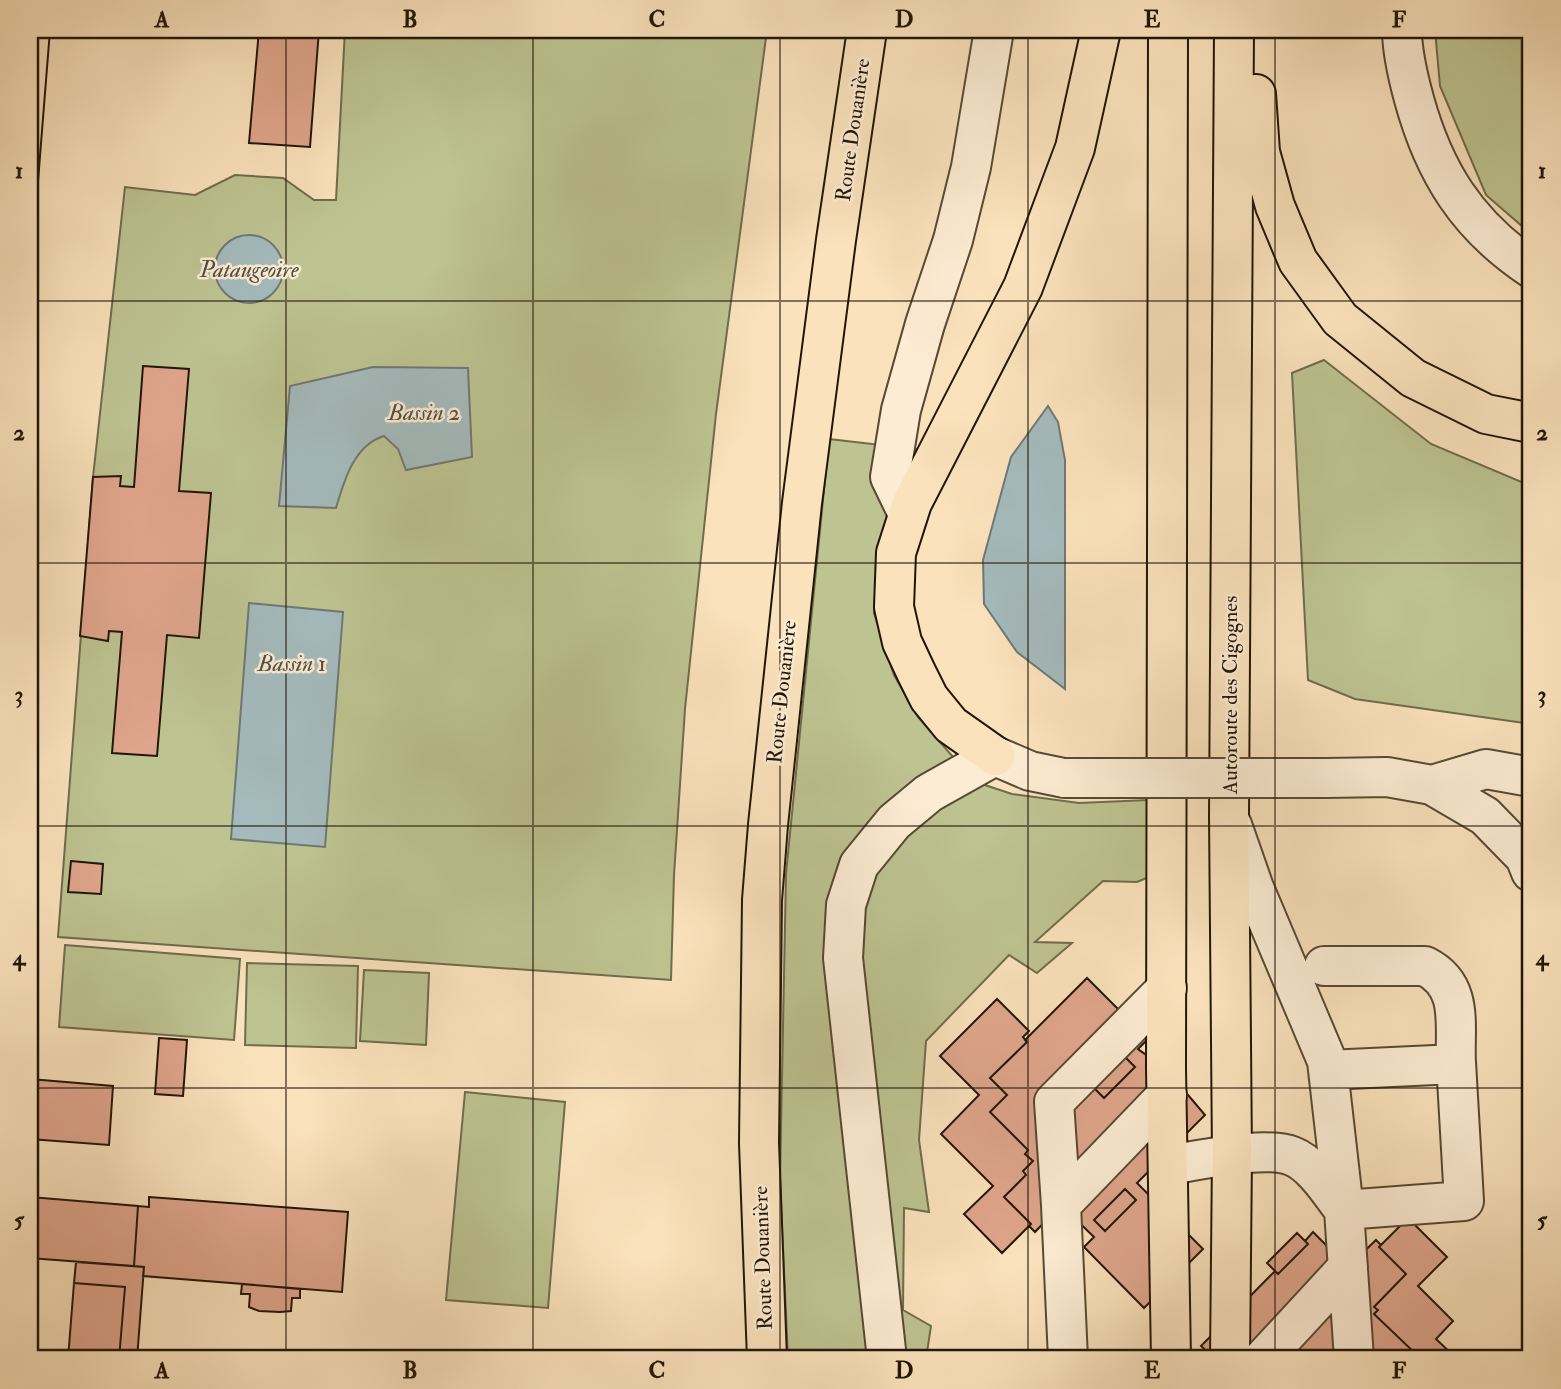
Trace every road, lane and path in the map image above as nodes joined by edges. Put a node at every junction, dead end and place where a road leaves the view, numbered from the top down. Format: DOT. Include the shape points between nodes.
graph roads {
  1 [pos="867,30"];
  2 [pos="995,30"];
  3 [pos="1101,30"];
  4 [pos="1168,30"];
  5 [pos="1234,30"];
  6 [pos="1251,30"];
  7 [pos="1402,30"];
  8 [pos="1531,268"];
  9 [pos="1531,423"];
  10 [pos="908,514"];
  11 [pos="995,756"];
  12 [pos="1531,777"];
  13 [pos="1432,785"];
  14 [pos="1229,816"];
  15 [pos="1531,872"];
  16 [pos="1324,967"];
  17 [pos="1167,988"];
  18 [pos="1456,1062"];
  19 [pos="1328,1070"];
  20 [pos="1167,1095"];
  21 [pos="1232,1156"];
  22 [pos="1168,1165"];
  23 [pos="1062,1205"];
  24 [pos="1344,1210"];
  25 [pos="1348,1267"];
  26 [pos="767,1359"];
  27 [pos="887,1359"];
  28 [pos="1068,1359"];
  29 [pos="1171,1359"];
  30 [pos="1230,1359"];
  31 [pos="1263,1359"];
  32 [pos="1354,1359"];
  1 -- 26 [label="main road, Route Douanière" via="802,503 762,900 759,1143"];
  2 -- 10 [label="street" via="953,240 901,410 890,477"];
  3 -- 10 [label="main road" via="1075,148 1023,287"];
  4 -- 17 [label="main road"];
  5 -- 14 [label="main road, Autoroute des Cigognes"];
  6 -- 9 [label="main road" via="1260,152 1275,206 1298,261 1340,319 1413,378 1486,414"];
  7 -- 8 [label="street" via="1419,118 1450,187 1489,236"];
  10 -- 11 [label="main road" via="896,553 894,607 902,642 929,698 951,725"];
  11 -- 13 [label="street, bridge" via="1030,771 1065,778 1387,777"];
  11 -- 27 [label="street" via="929,793 894,822 859,865 846,905 843,958"];
  12 -- 13 [label="street" via="1486,769"];
  13 -- 15 [label="street" via="1485,816 1525,858"];
  14 -- 19 [label="street"];
  14 -- 21 [label="main road, Autoroute des Cigognes"];
  16 -- 18 [label="street" via="1425,966 1436,972 1453,996"];
  17 -- 20 [label="main road"];
  17 -- 23 [label="street" via="1054,1102"];
  18 -- 19 [label="street"];
  18 -- 24 [label="street" via="1464,1201"];
  19 -- 24 [label="street"];
  20 -- 22 [label="main road"];
  20 -- 23 [label="street"];
  21 -- 22 [label="street"];
  21 -- 24 [label="street" via="1265,1152 1292,1156 1318,1175"];
  21 -- 30 [label="main road, Autoroute des Cigognes"];
  22 -- 29 [label="main road"];
  23 -- 28 [label="street"];
  24 -- 25 [label="street"];
  25 -- 31 [label="street"];
  25 -- 32 [label="street"];
}
